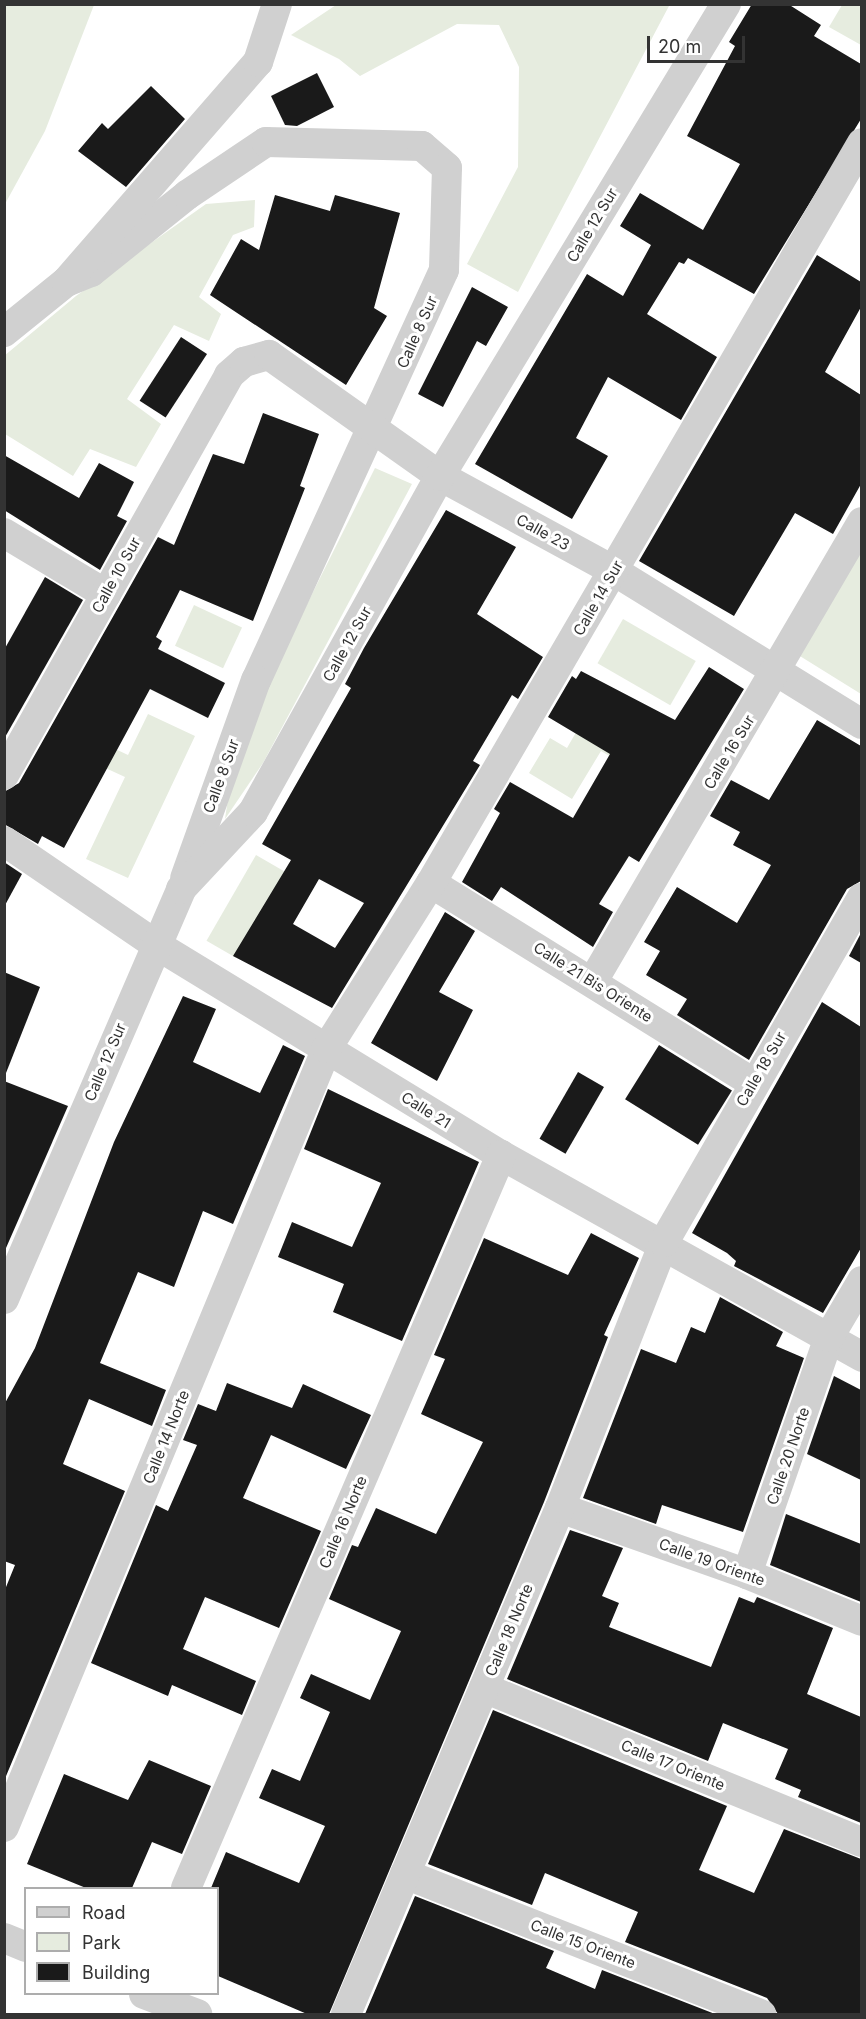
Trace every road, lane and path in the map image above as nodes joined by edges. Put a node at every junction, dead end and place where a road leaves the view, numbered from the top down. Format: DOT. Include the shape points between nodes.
graph roads {
  1 [pos="277,4"];
  2 [pos="726,4"];
  3 [pos="861,143"];
  4 [pos="66,282"];
  5 [pos="4,332"];
  6 [pos="229,375"];
  7 [pos="372,431"];
  8 [pos="440,476"];
  9 [pos="861,522"];
  10 [pos="4,533"];
  11 [pos="614,571"];
  12 [pos="106,594"];
  13 [pos="776,673"];
  14 [pos="861,724"];
  15 [pos="4,775"];
  16 [pos="4,841"];
  17 [pos="432,883"];
  18 [pos="181,889"];
  19 [pos="861,898"];
  20 [pos="155,944"];
  21 [pos="593,981"];
  22 [pos="327,1048"];
  23 [pos="752,1082"];
  24 [pos="501,1155"];
  25 [pos="664,1242"];
  26 [pos="861,1281"];
  27 [pos="4,1299"];
  28 [pos="829,1337"];
  29 [pos="861,1357"];
  30 [pos="560,1509"];
  31 [pos="747,1574"];
  32 [pos="861,1622"];
  33 [pos="484,1688"];
  34 [pos="4,1827"];
  35 [pos="861,1842"];
  36 [pos="405,1874"];
  37 [pos="186,1887"];
  38 [pos="4,1938"];
  39 [pos="24,1946"];
  40 [pos="142,1995"];
  41 [pos="146,1995"];
  42 [pos="132,2014"];
  43 [pos="198,2014"];
  44 [pos="346,2014"];
  45 [pos="761,2014"];
  1 -- 4 [label="street, Calle 8 Sur" via="258,62"];
  2 -- 8 [label="street, Calle 12 Sur"];
  3 -- 11 [label="street, Calle 14 Sur"];
  4 -- 5 [label="street, Calle 8 Sur"];
  4 -- 7 [label="street, Calle 8 Sur" via="91,272 187,195 266,142 429,150 447,168 444,270"];
  6 -- 7 [label="street, Calle 23" via="244,363 269,355"];
  6 -- 12 [label="street, Calle 10 Sur"];
  7 -- 8 [label="street, Calle 23"];
  7 -- 18 [label="street, Calle 8 Sur" via="256,680"];
  8 -- 11 [label="street, Calle 23"];
  8 -- 18 [label="street, Calle 12 Sur" via="253,812"];
  9 -- 13 [label="street, Calle 16 Sur"];
  10 -- 12 [label="street"];
  11 -- 13 [label="street, Calle 23"];
  11 -- 17 [label="street, Calle 14 Sur"];
  12 -- 15 [label="street, Calle 10 Sur"];
  13 -- 14 [label="street, Calle 23"];
  13 -- 21 [label="street, Calle 16 Sur"];
  16 -- 20 [label="street, Calle 21"];
  17 -- 21 [label="street, Calle 21 Bis Oriente"];
  17 -- 22 [label="street, Calle 14 Sur"];
  18 -- 20 [label="street, Calle 12 Sur"];
  19 -- 23 [label="street, Calle 18 Sur"];
  20 -- 22 [label="street, Calle 21"];
  20 -- 27 [label="street, Calle 12 Sur"];
  21 -- 23 [label="street, Calle 21 Bis Oriente"];
  22 -- 24 [label="street, Calle 21"];
  22 -- 34 [label="street, Calle 14 Norte"];
  23 -- 25 [label="street, Calle 18 Sur"];
  24 -- 25 [label="street, Calle 21"];
  24 -- 37 [label="street, Calle 16 Norte"];
  25 -- 28 [label="street, Calle 21"];
  25 -- 30 [label="street, Calle 18 Norte"];
  26 -- 28 [label="street, Calle 20 Norte"];
  28 -- 29 [label="street, Calle 21"];
  28 -- 31 [label="street, Calle 20 Norte"];
  30 -- 31 [label="street, Calle 19 Oriente"];
  30 -- 33 [label="street, Calle 18 Norte"];
  31 -- 32 [label="street, Calle 19 Oriente"];
  33 -- 35 [label="street, Calle 17 Oriente"];
  33 -- 36 [label="street, Calle 18 Norte"];
  36 -- 44 [label="street, Calle 18 Norte"];
  36 -- 45 [label="street, Calle 15 Oriente"];
  38 -- 39 [label="street"];
  40 -- 42 [label="street"];
  41 -- 43 [label="street"];
}
